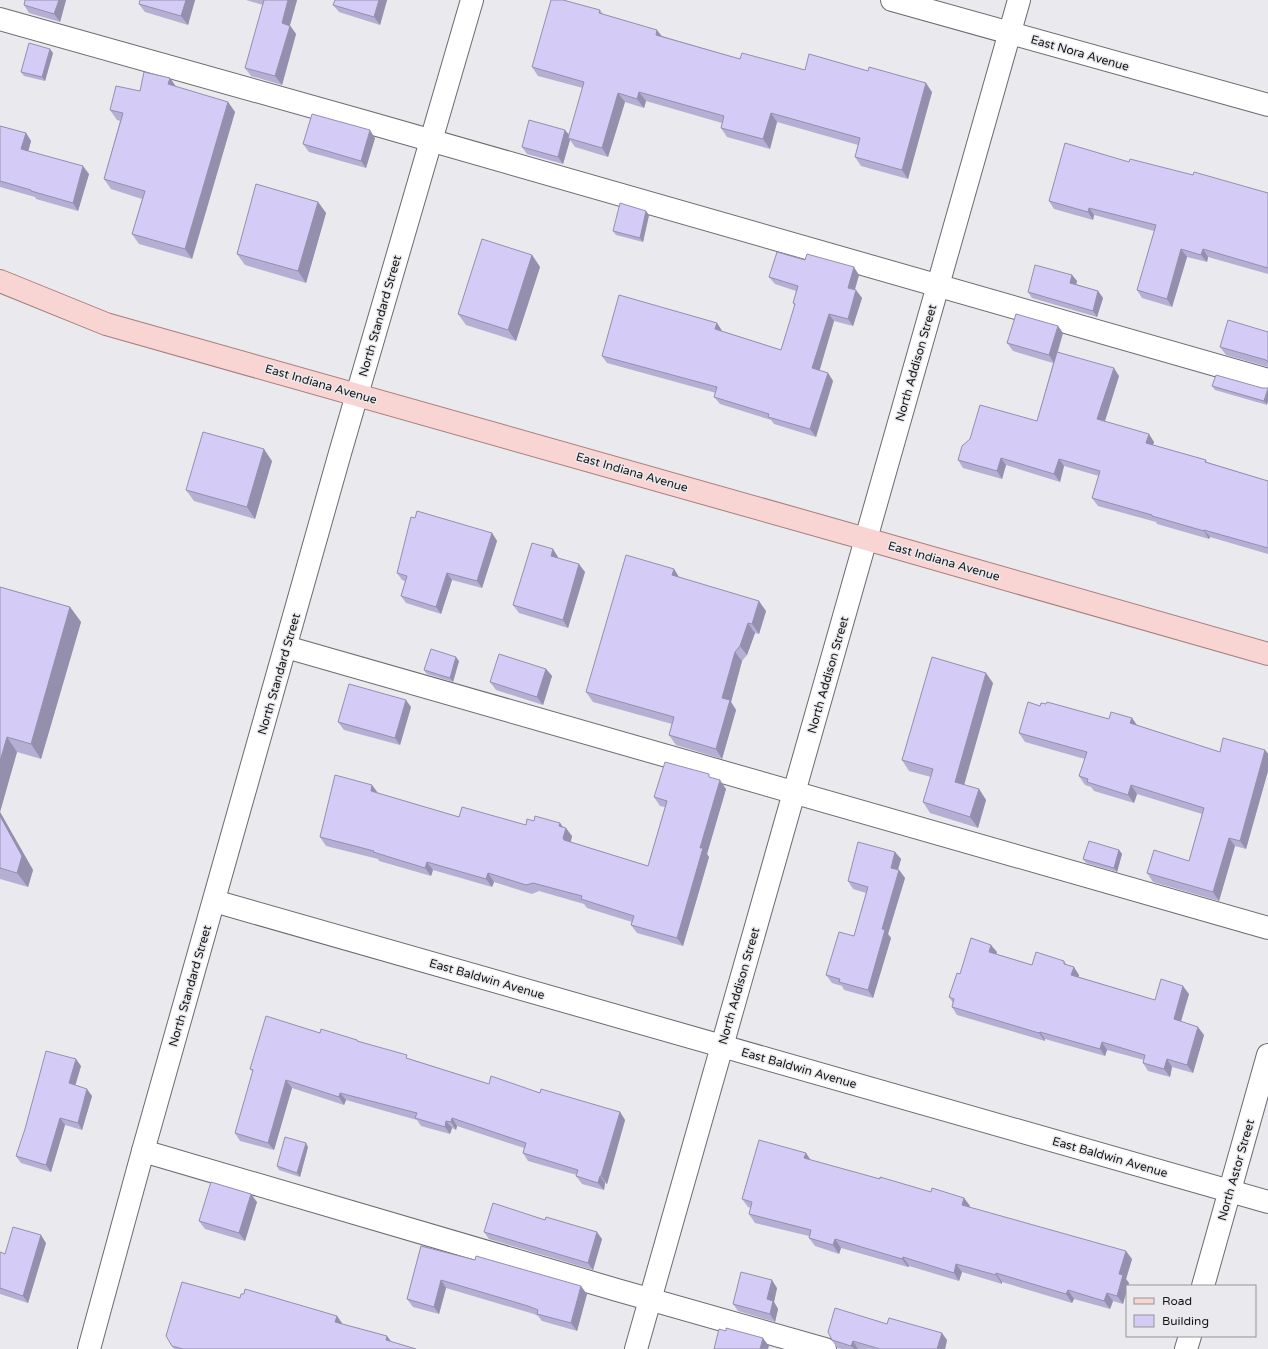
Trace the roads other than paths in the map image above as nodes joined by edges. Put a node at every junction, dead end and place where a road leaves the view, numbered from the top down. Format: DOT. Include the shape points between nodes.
graph roads {
  1 [pos="472,0"];
  2 [pos="892,0"];
  3 [pos="1019,0"];
  4 [pos="0,19"];
  5 [pos="1010,33"];
  6 [pos="1268,105"];
  7 [pos="432,140"];
  8 [pos="0,281"];
  9 [pos="939,284"];
  10 [pos="1268,380"];
  11 [pos="357,394"];
  12 [pos="866,539"];
  13 [pos="286,647"];
  14 [pos="1268,654"];
  15 [pos="794,792"];
  16 [pos="214,901"];
  17 [pos="1268,928"];
  18 [pos="722,1046"];
  19 [pos="1268,1055"];
  20 [pos="143,1151"];
  21 [pos="1230,1191"];
  22 [pos="1268,1202"];
  23 [pos="1204,1285"];
  24 [pos="650,1300"];
  25 [pos="1190,1337"];
  26 [pos="89,1349"];
  27 [pos="636,1349"];
  28 [pos="825,1349"];
  29 [pos="1186,1349"];
  1 -- 7 [label="street, North Standard Street"];
  2 -- 5 [label="street, East Nora Avenue"];
  3 -- 5 [label="street, North Addison Street"];
  4 -- 7 [label="street"];
  5 -- 6 [label="street, East Nora Avenue"];
  5 -- 9 [label="street, North Addison Street"];
  7 -- 9 [label="street"];
  7 -- 11 [label="street, North Standard Street"];
  8 -- 11 [label="main road, East Indiana Avenue" via="106,324"];
  9 -- 10 [label="street"];
  9 -- 12 [label="street, North Addison Street"];
  11 -- 12 [label="main road, East Indiana Avenue"];
  11 -- 13 [label="street, North Standard Street"];
  12 -- 14 [label="main road, East Indiana Avenue"];
  12 -- 15 [label="street, North Addison Street"];
  13 -- 15 [label="street"];
  13 -- 16 [label="street, North Standard Street"];
  15 -- 17 [label="street"];
  15 -- 18 [label="street, North Addison Street"];
  16 -- 18 [label="street, East Baldwin Avenue"];
  16 -- 20 [label="street, North Standard Street"];
  18 -- 21 [label="street, East Baldwin Avenue"];
  18 -- 24 [label="street, North Addison Street"];
  19 -- 21 [label="street, North Astor Street"];
  20 -- 24 [label="street"];
  20 -- 26 [label="street, North Standard Street"];
  21 -- 22 [label="street, East Baldwin Avenue"];
  21 -- 23 [label="street, North Astor Street"];
  24 -- 27 [label="street, North Addison Street"];
  24 -- 28 [label="street"];
  25 -- 29 [label="street"];
}
